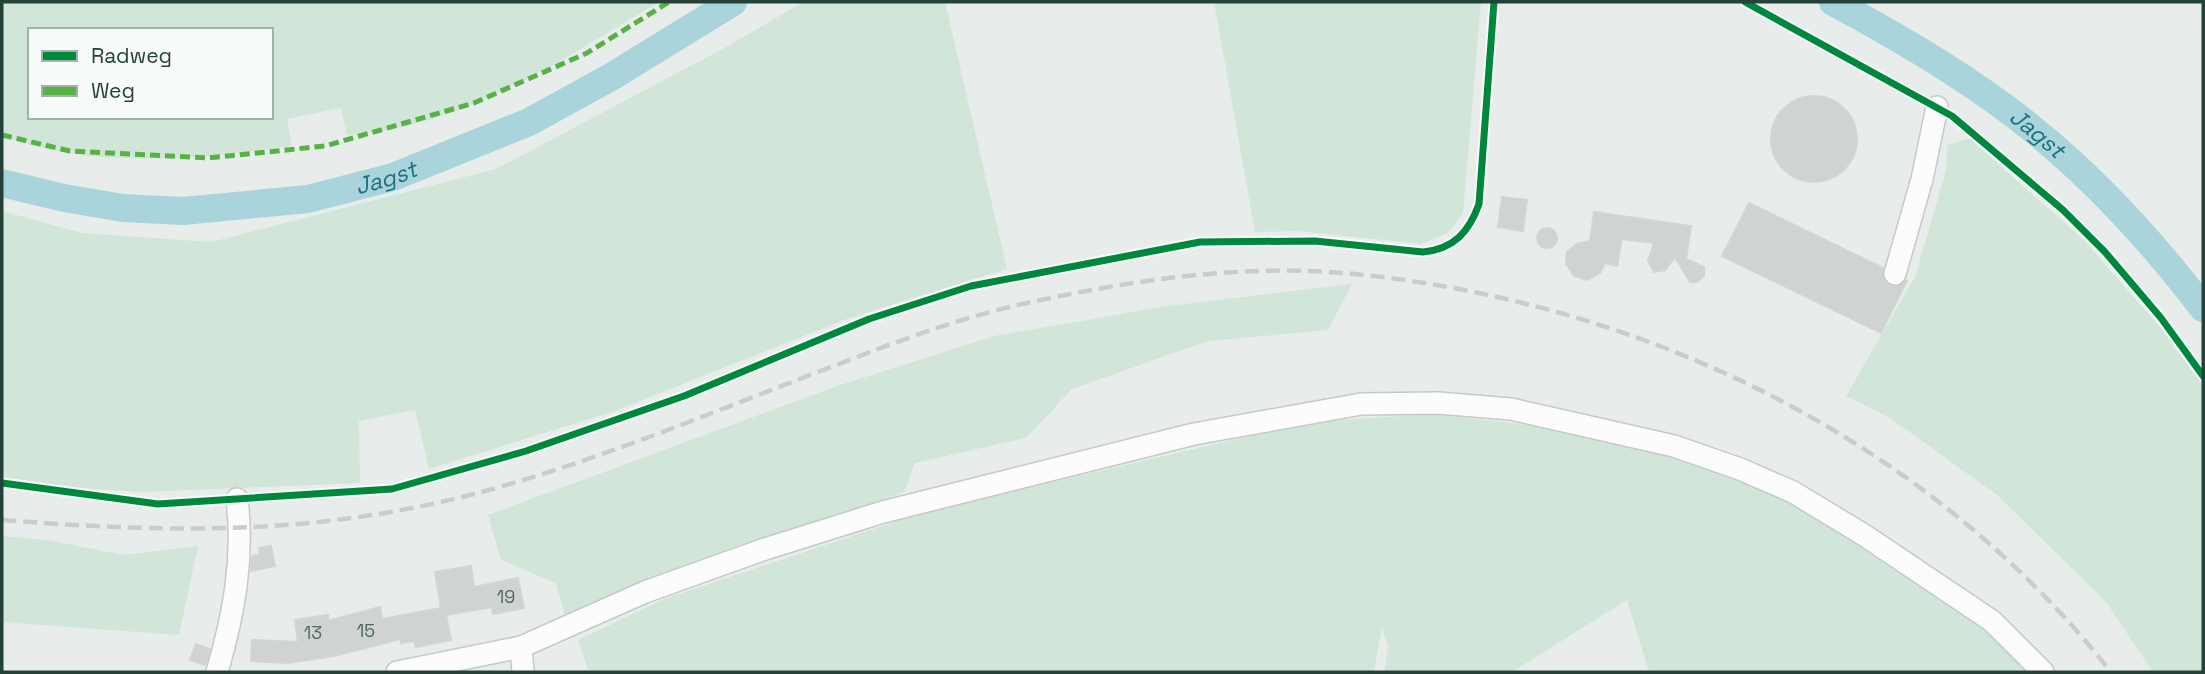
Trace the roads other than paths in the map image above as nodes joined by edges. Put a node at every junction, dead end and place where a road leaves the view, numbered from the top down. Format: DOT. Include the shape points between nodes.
graph roads {
  1 [pos="1937,107"];
  2 [pos="1895,274"];
  3 [pos="237,499"];
  4 [pos="521,647"];
  5 [pos="217,672"];
  6 [pos="398,672"];
  7 [pos="523,672"];
  8 [pos="2043,672"];
  1 -- 2 [label="street"];
  3 -- 5 [label="street" via="239,577"];
  4 -- 6 [label="street"];
  4 -- 7 [label="street"];
  4 -- 8 [label="street" via="645,592 896,509 1221,429 1361,404 1438,403 1511,409 1674,446 1783,487 1992,621"];
}
